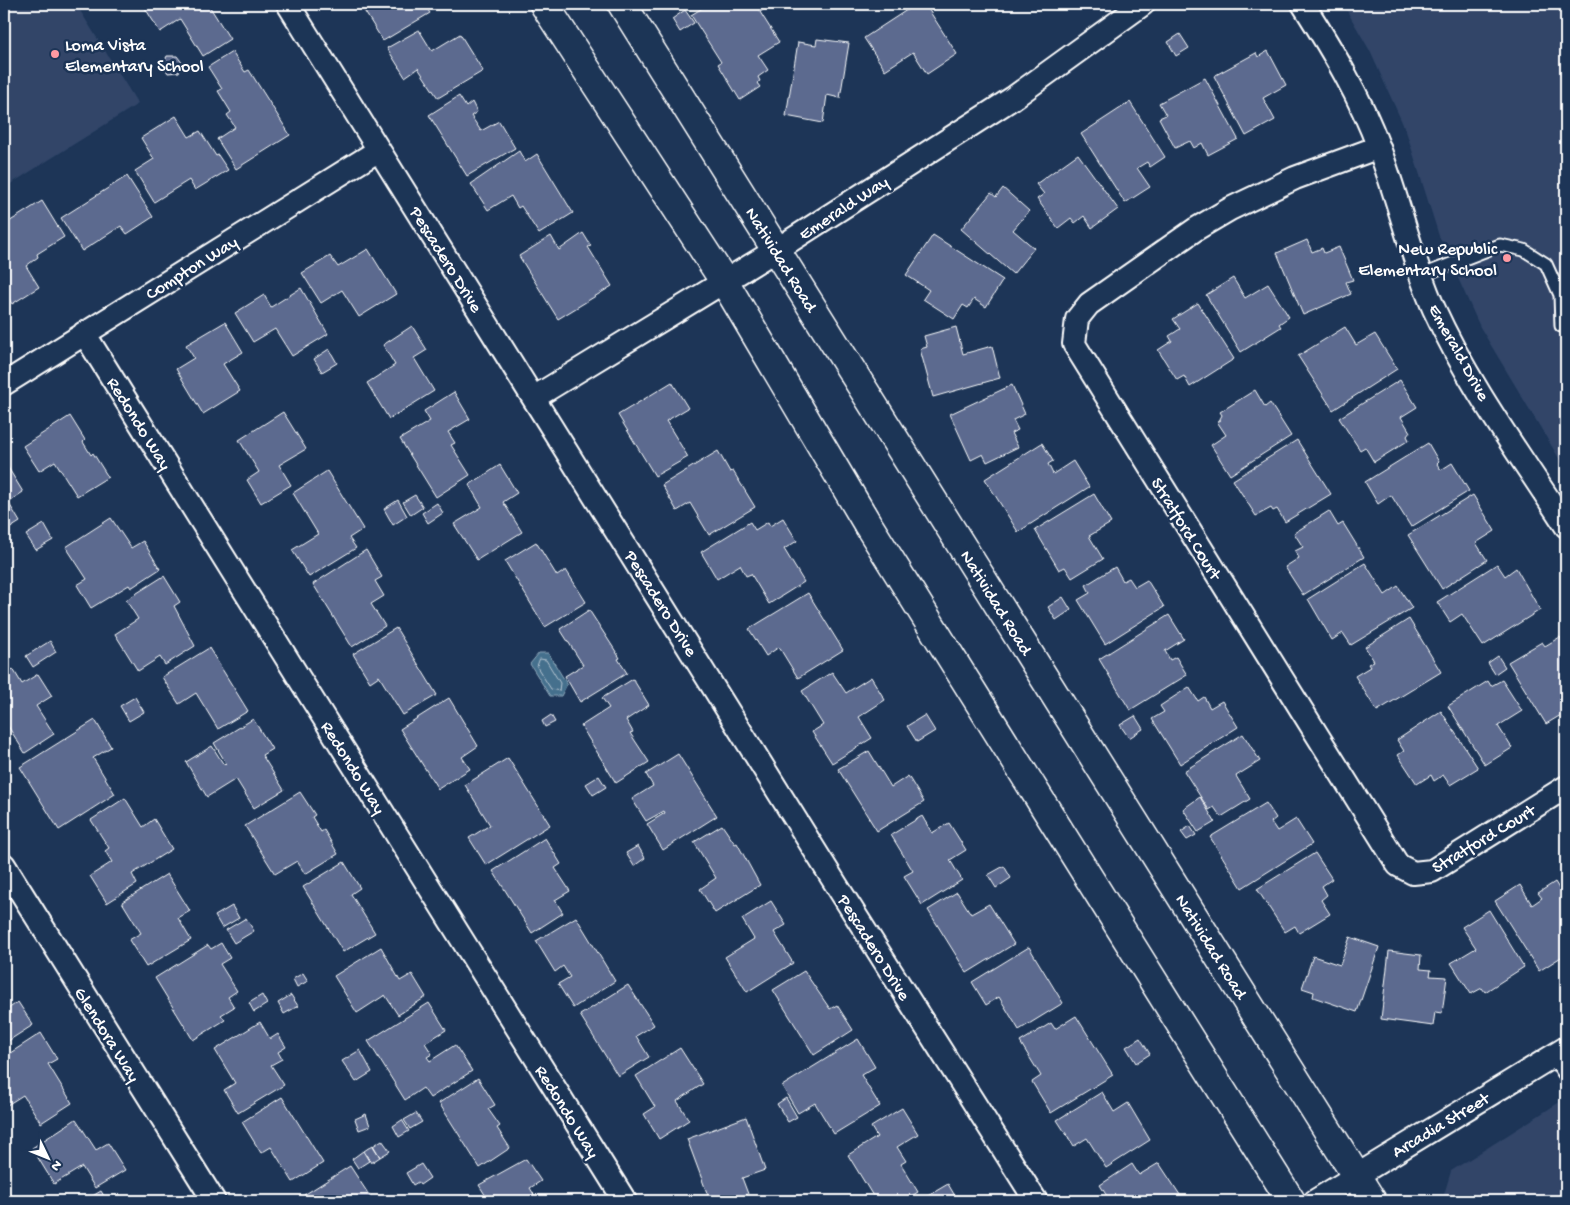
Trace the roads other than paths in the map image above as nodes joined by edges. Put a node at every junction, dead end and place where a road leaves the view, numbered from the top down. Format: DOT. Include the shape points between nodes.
graph roads {
  1 [pos="288,4"];
  2 [pos="544,4"];
  3 [pos="622,4"];
  4 [pos="1144,4"];
  5 [pos="1303,4"];
  6 [pos="1379,147"];
  7 [pos="379,150"];
  8 [pos="776,250"];
  9 [pos="1420,276"];
  10 [pos="724,281"];
  11 [pos="1561,326"];
  12 [pos="84,333"];
  13 [pos="4,384"];
  14 [pos="535,397"];
  15 [pos="1566,526"];
  16 [pos="1566,787"];
  17 [pos="4,865"];
  18 [pos="1559,1052"];
  19 [pos="1566,1077"];
  20 [pos="1355,1175"];
  21 [pos="214,1201"];
  22 [pos="625,1201"];
  23 [pos="1036,1201"];
  24 [pos="1292,1201"];
  25 [pos="1316,1201"];
  26 [pos="1372,1201"];
  1 -- 7 [label="street, Pescadero Drive"];
  2 -- 10 [label="main road"];
  3 -- 8 [label="main road, Natividad Road"];
  4 -- 8 [label="street, Emerald Way" via="1013,98"];
  5 -- 6 [label="street, Emerald Drive" via="1340,63"];
  6 -- 9 [label="street, Emerald Drive"];
  6 -- 16 [label="street, Stratford Court" via="1263,192 1196,229 1090,304 1077,319 1074,344 1398,865 1413,873 1432,871"];
  7 -- 12 [label="street, Compton Way"];
  7 -- 14 [label="street, Pescadero Drive"];
  8 -- 10 [label="street, Emerald Way"];
  8 -- 20 [label="main road, Natividad Road"];
  9 -- 11 [label="lane" via="1500,245 1524,250 1546,264 1560,296"];
  9 -- 15 [label="street, Emerald Drive" via="1454,348"];
  10 -- 14 [label="street, Emerald Way"];
  10 -- 24 [label="main road" via="867,523"];
  12 -- 13 [label="street, Compton Way"];
  12 -- 22 [label="street, Redondo Way"];
  14 -- 23 [label="street, Pescadero Drive"];
  17 -- 21 [label="street, Glendora Way"];
  18 -- 19 [label="lane"];
  18 -- 20 [label="street, Arcadia Street"];
  20 -- 25 [label="street, Arcadia Street"];
  20 -- 26 [label="main road, Natividad Road"];
}
